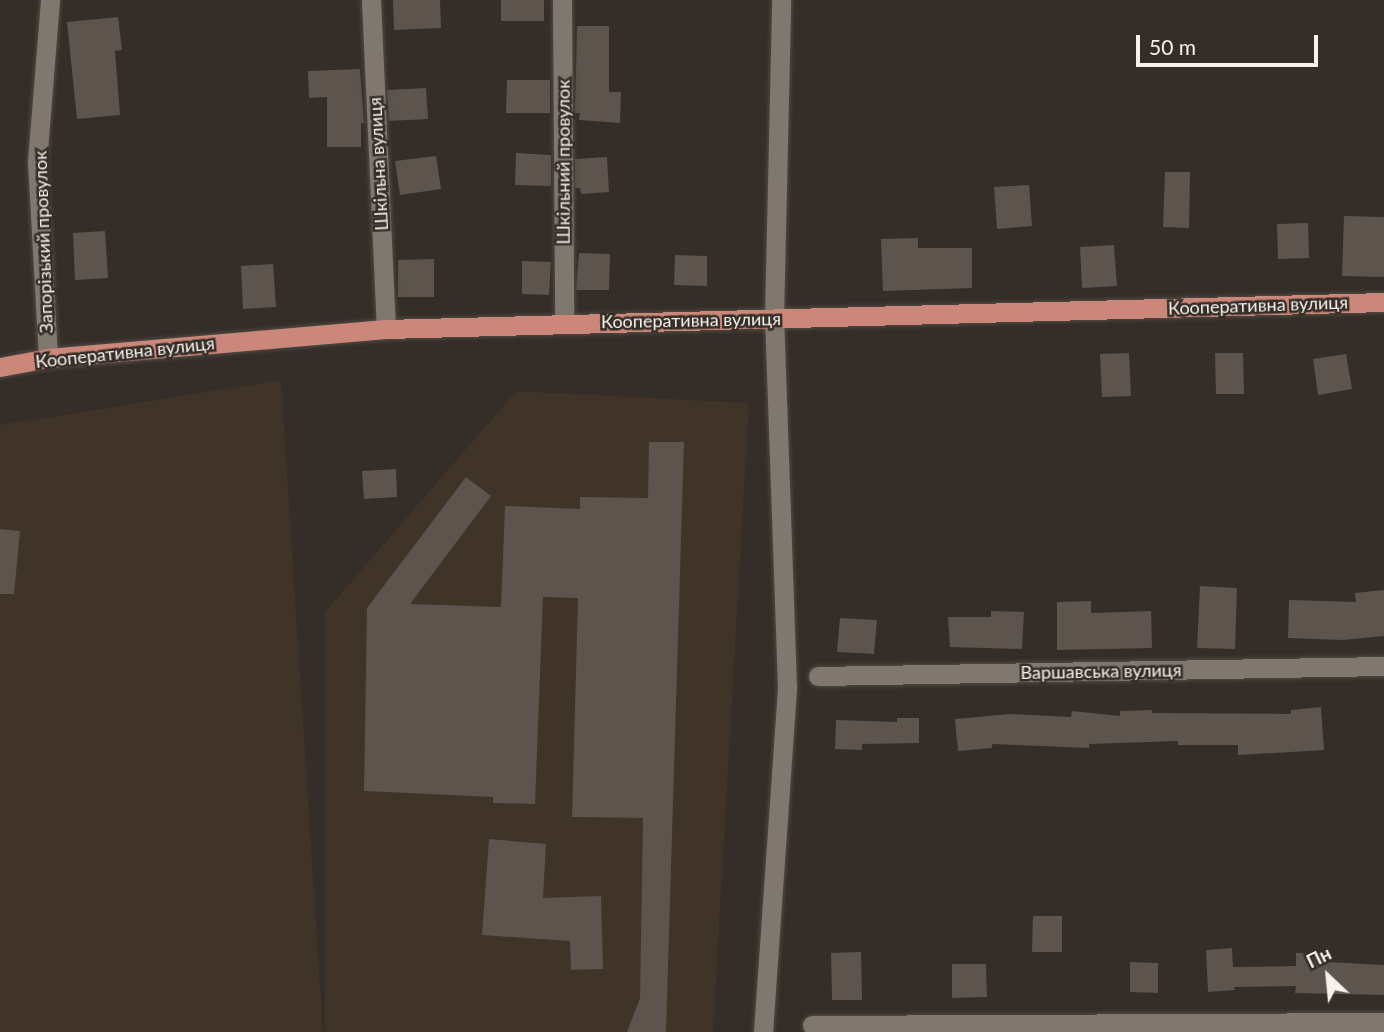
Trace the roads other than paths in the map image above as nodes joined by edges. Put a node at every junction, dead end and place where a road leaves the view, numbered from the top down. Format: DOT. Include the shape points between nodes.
graph roads {
  1 [pos="50,0"];
  2 [pos="371,0"];
  3 [pos="562,0"];
  4 [pos="781,0"];
  5 [pos="1384,302"];
  6 [pos="774,318"];
  7 [pos="564,323"];
  8 [pos="386,329"];
  9 [pos="48,358"];
  10 [pos="0,367"];
  11 [pos="1384,666"];
  12 [pos="818,676"];
  13 [pos="1384,1022"];
  14 [pos="811,1024"];
  15 [pos="763,1032"];
  1 -- 9 [label="street, Запорізький провулок" via="37,162"];
  2 -- 8 [label="street, Шкільна вулиця"];
  3 -- 7 [label="street, Шкільний провулок"];
  4 -- 6 [label="street"];
  5 -- 6 [label="main road, Кооперативна вулиця"];
  6 -- 7 [label="main road, Кооперативна вулиця"];
  6 -- 15 [label="street" via="787,687"];
  7 -- 8 [label="main road, Кооперативна вулиця"];
  8 -- 9 [label="main road, Кооперативна вулиця"];
  9 -- 10 [label="main road, Кооперативна вулиця"];
  11 -- 12 [label="street, Варшавська вулиця"];
  13 -- 14 [label="street"];
}
